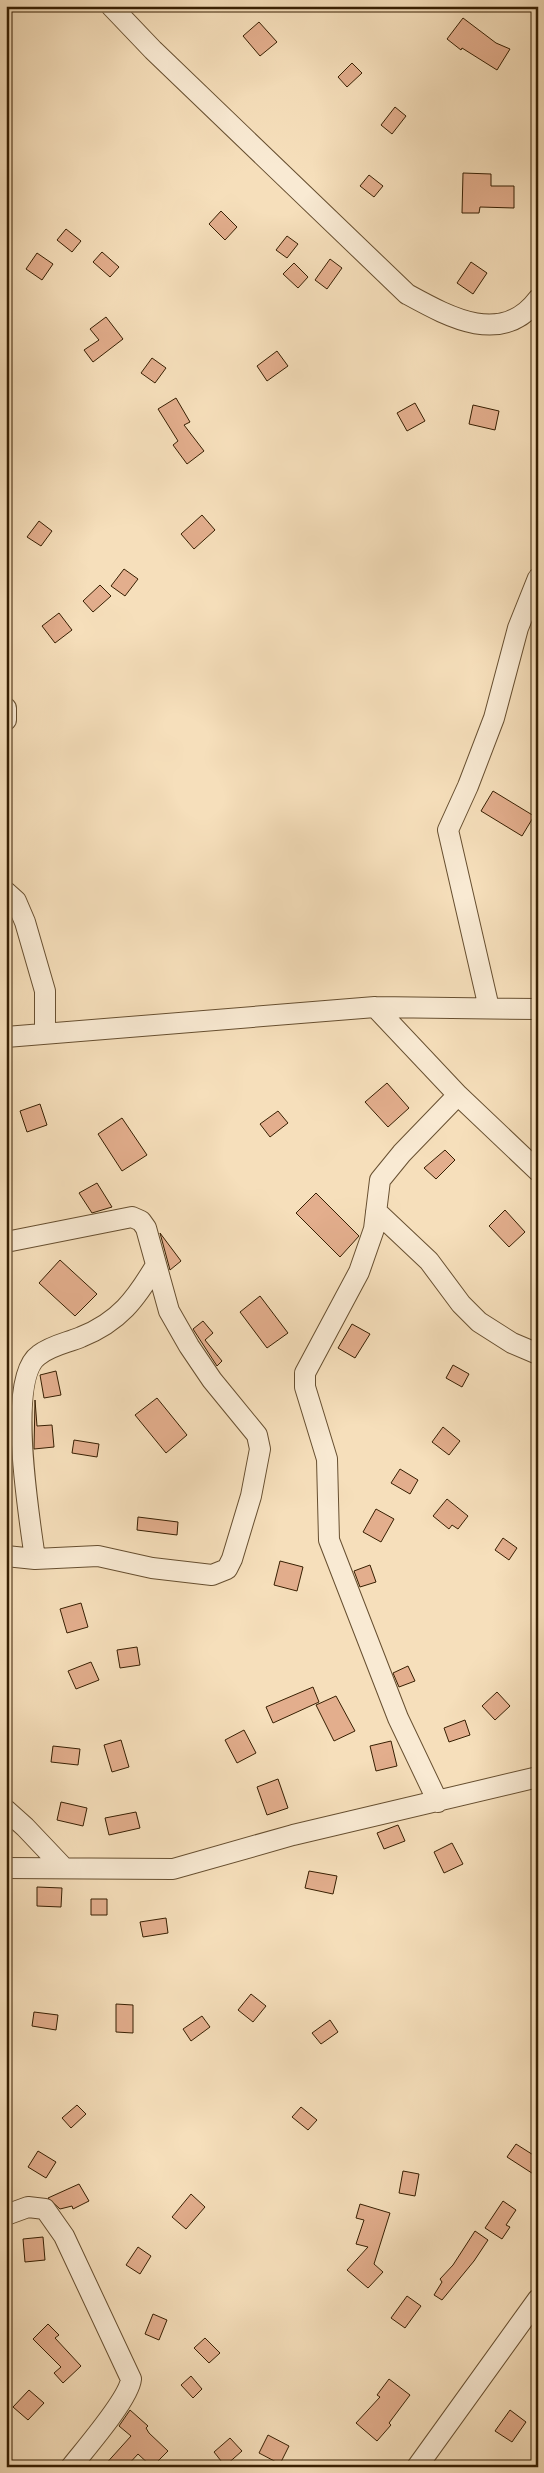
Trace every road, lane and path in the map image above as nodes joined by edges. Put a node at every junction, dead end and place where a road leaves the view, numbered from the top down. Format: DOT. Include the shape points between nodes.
graph roads {
  1 [pos="111,6"];
  2 [pos="538,299"];
  3 [pos="538,578"];
  4 [pos="6,708"];
  5 [pos="6,720"];
  6 [pos="6,892"];
  7 [pos="375,1007"];
  8 [pos="489,1008"];
  9 [pos="538,1009"];
  10 [pos="44,1033"];
  11 [pos="6,1037"];
  12 [pos="458,1095"];
  13 [pos="538,1171"];
  14 [pos="376,1211"];
  15 [pos="6,1242"];
  16 [pos="156,1265"];
  17 [pos="538,1354"];
  18 [pos="6,1556"];
  19 [pos="35,1559"];
  20 [pos="538,1777"];
  21 [pos="438,1802"];
  22 [pos="6,1810"];
  23 [pos="63,1867"];
  24 [pos="6,1868"];
  25 [pos="6,2215"];
  26 [pos="538,2299"];
  27 [pos="72,2467"];
  28 [pos="417,2467"];
  1 -- 2 [label="street" via="408,294 458,319 495,326 522,317"];
  3 -- 8 [label="street" via="518,628 494,718 448,830"];
  4 -- 5 [label="street"];
  6 -- 10 [label="street" via="16,902 25,922 45,991"];
  7 -- 8 [label="street"];
  7 -- 10 [label="street"];
  7 -- 12 [label="street"];
  8 -- 9 [label="street"];
  10 -- 11 [label="street"];
  12 -- 13 [label="street"];
  12 -- 14 [label="street" via="380,1180"];
  14 -- 17 [label="street" via="429,1261 461,1304 479,1322 512,1343"];
  14 -- 21 [label="street" via="374,1229 359,1272 305,1373 305,1387 327,1459 329,1540 398,1718"];
  15 -- 16 [label="street" via="132,1217 146,1228"];
  16 -- 19 [label="street" via="133,1301 117,1318 38,1355 29,1367 21,1423"];
  16 -- 19 [label="street" via="169,1311 189,1346 259,1442 251,1496 232,1559 227,1569 212,1575 152,1568 98,1556"];
  18 -- 19 [label="street"];
  20 -- 21 [label="street"];
  21 -- 23 [label="street" via="293,1835 173,1869"];
  22 -- 23 [label="street"];
  23 -- 24 [label="street"];
  25 -- 27 [label="street" via="28,2207 45,2209 64,2236 131,2379 113,2412"];
  26 -- 28 [label="street"];
}
